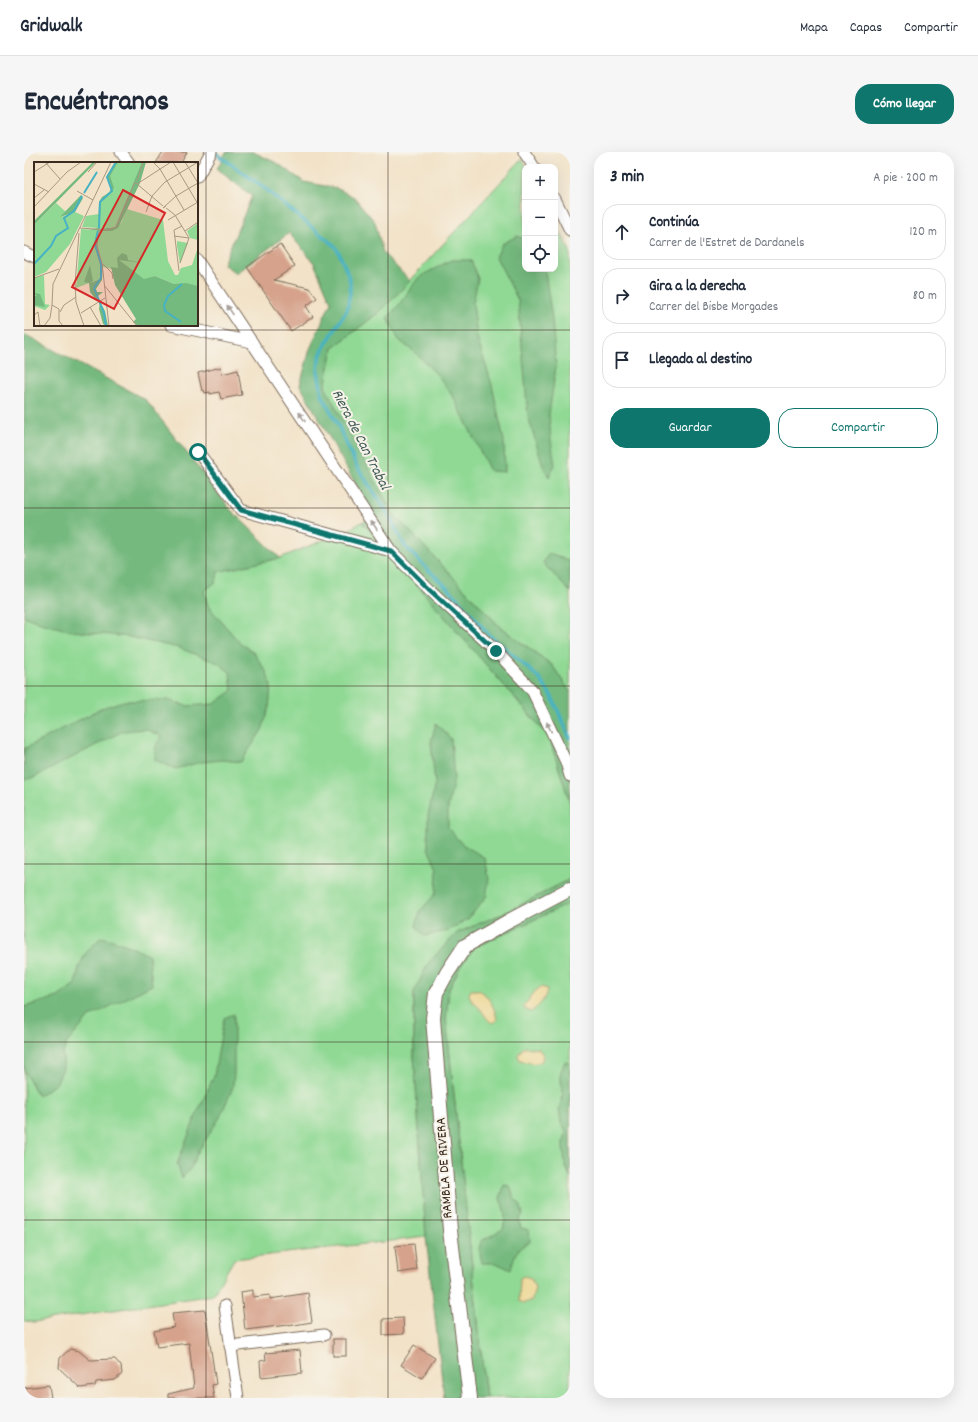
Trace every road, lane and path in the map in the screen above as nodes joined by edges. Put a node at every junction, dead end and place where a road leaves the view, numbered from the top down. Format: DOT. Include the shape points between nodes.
graph roads {
  1 [pos="121,152"];
  2 [pos="211,152"];
  3 [pos="524,152"];
  4 [pos="128,162"];
  5 [pos="532,164"];
  6 [pos="198,175"];
  7 [pos="555,200"];
  8 [pos="570,230"];
  9 [pos="24,252"];
  10 [pos="34,257"];
  11 [pos="198,261"];
  12 [pos="176,326"];
  13 [pos="252,342"];
  14 [pos="198,452"];
  15 [pos="391,551"];
  16 [pos="570,776"];
  17 [pos="570,889"];
  18 [pos="225,1306"];
  19 [pos="324,1335"];
  20 [pos="230,1346"];
  21 [pos="238,1398"];
  22 [pos="470,1398"];
  1 -- 4 [label="street"];
  2 -- 6 [label="street"];
  3 -- 5 [label="street"];
  7 -- 8 [label="street"];
  9 -- 10 [label="street"];
  13 -- 11 [label="street, one-way"];
  12 -- 13 [label="street"];
  15 -- 13 [label="street, one-way"];
  14 -- 15 [label="street" via="241,510"];
  16 -- 15 [label="street, one-way" via="532,690 496,651"];
  17 -- 22 [label="street, RAMBLA DE RIVERA" via="465,946 436,992 433,1018 450,1230"];
  18 -- 20 [label="street"];
  19 -- 20 [label="street"];
  20 -- 21 [label="street"];
}
